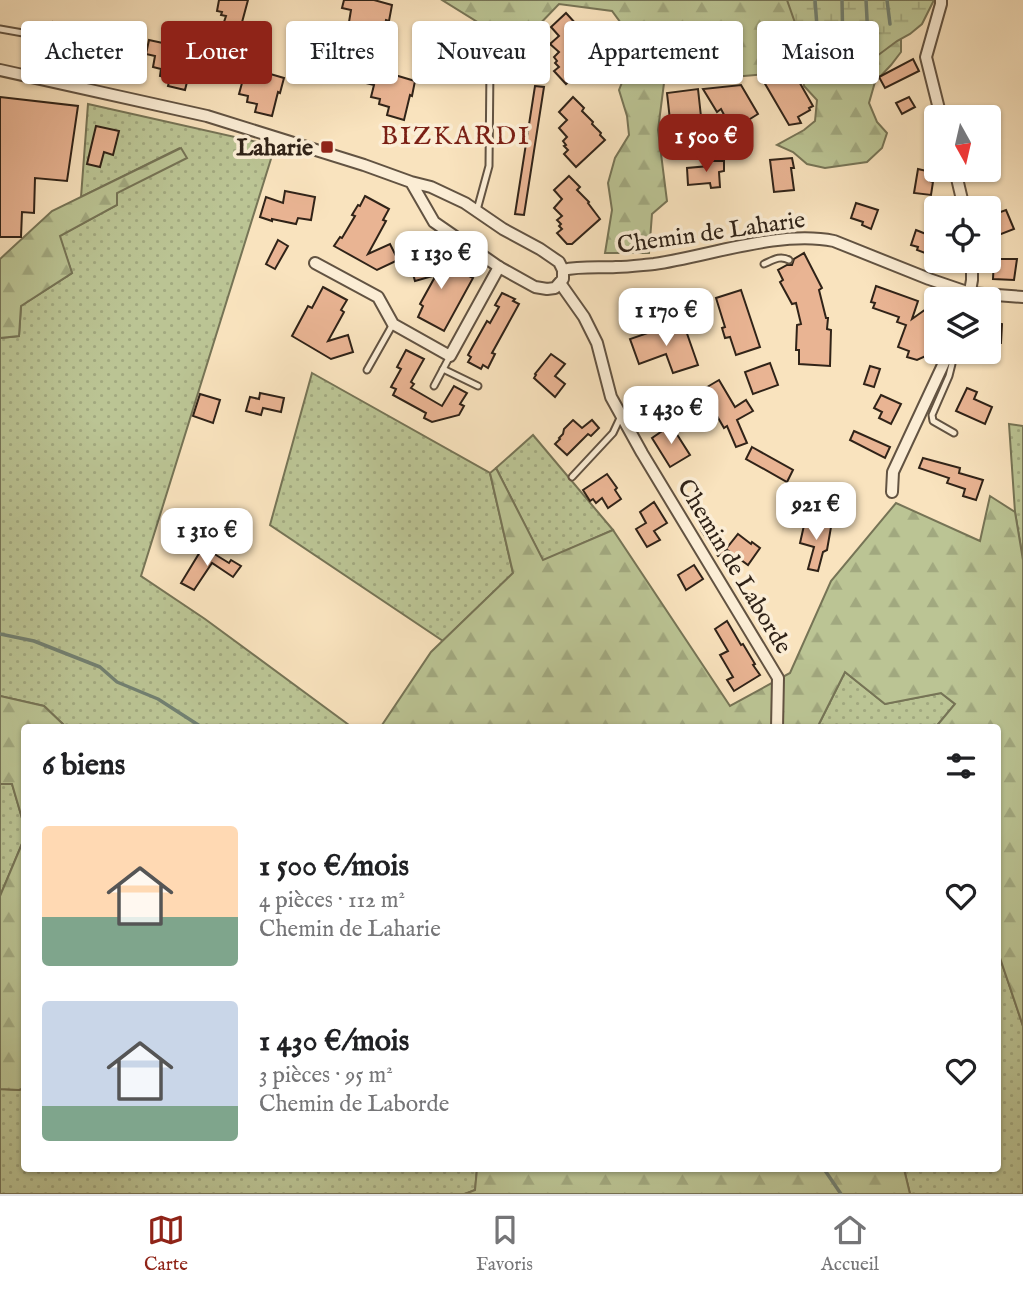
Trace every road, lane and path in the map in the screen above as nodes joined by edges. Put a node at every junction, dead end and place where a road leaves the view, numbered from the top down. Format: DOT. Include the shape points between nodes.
graph roads {
  1 [pos="941,0"];
  2 [pos="0,29"];
  3 [pos="21,33"];
  4 [pos="0,70"];
  5 [pos="489,84"];
  6 [pos="938,105"];
  7 [pos="411,183"];
  8 [pos="452,197"];
  9 [pos="477,211"];
  10 [pos="432,216"];
  11 [pos="789,260"];
  12 [pos="316,263"];
  13 [pos="764,264"];
  14 [pos="499,267"];
  15 [pos="563,270"];
  16 [pos="560,283"];
  17 [pos="948,287"];
  18 [pos="1001,297"];
  19 [pos="1023,297"];
  20 [pos="393,324"];
  21 [pos="450,356"];
  22 [pos="943,364"];
  23 [pos="952,364"];
  24 [pos="443,369"];
  25 [pos="367,370"];
  26 [pos="434,386"];
  27 [pos="478,386"];
  28 [pos="621,416"];
  29 [pos="954,433"];
  30 [pos="572,477"];
  31 [pos="892,492"];
  32 [pos="777,724"];
  1 -- 6 [label="street" via="926,57"];
  2 -- 3 [label="lane"];
  4 -- 7 [label="street" via="207,116"];
  5 -- 9 [label="lane" via="489,166"];
  7 -- 8 [label="street"];
  7 -- 10 [label="street"];
  8 -- 9 [label="street"];
  8 -- 10 [label="street" via="436,201"];
  9 -- 15 [label="street" via="559,262"];
  10 -- 14 [label="street" via="433,222"];
  11 -- 13 [label="lane" via="776,258"];
  12 -- 20 [label="street" via="378,297"];
  14 -- 16 [label="street" via="535,287 555,288"];
  14 -- 21 [label="street"];
  15 -- 16 [label="street"];
  15 -- 17 [label="street, Chemin de Laharie" via="655,264 800,237 834,241"];
  16 -- 28 [label="street, Chemin de Laborde" via="597,343 611,397"];
  18 -- 19 [label="street, Chemin de Laharie"];
  20 -- 21 [label="street"];
  20 -- 25 [label="lane"];
  21 -- 24 [label="lane"];
  22 -- 31 [label="street" via="893,471"];
  23 -- 29 [label="lane" via="932,415 933,421"];
  24 -- 26 [label="lane"];
  24 -- 27 [label="lane"];
  28 -- 30 [label="lane" via="613,433"];
  28 -- 32 [label="street, Chemin de Laborde" via="778,678"];
}
